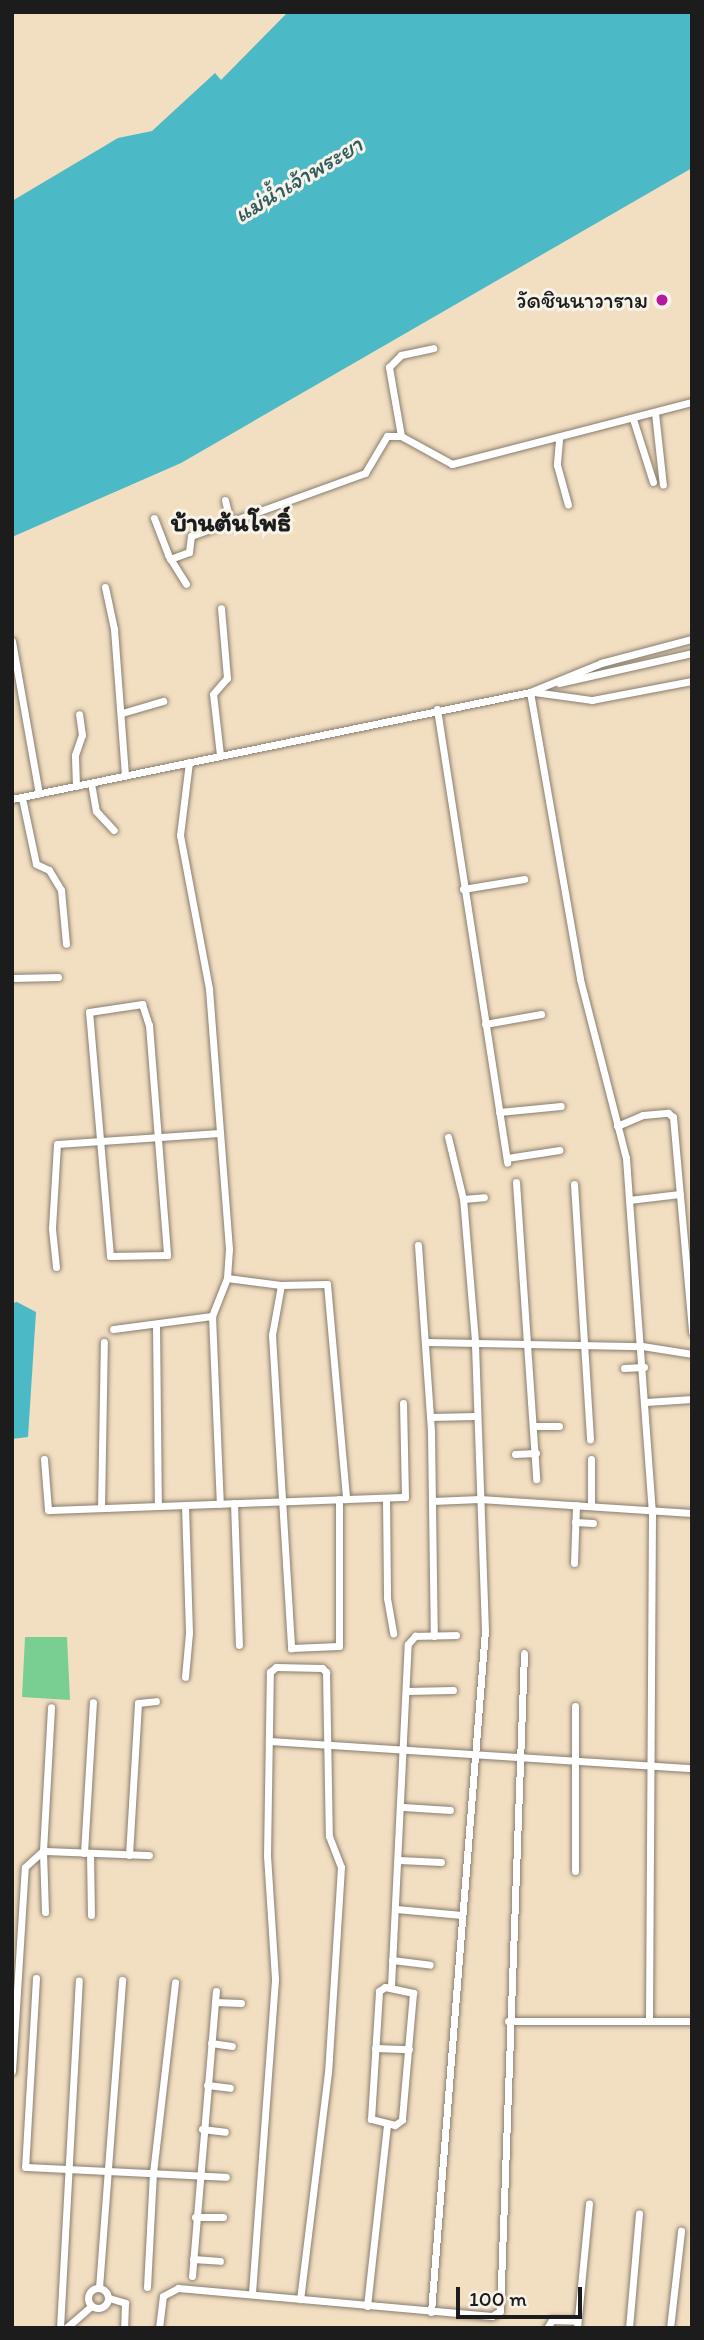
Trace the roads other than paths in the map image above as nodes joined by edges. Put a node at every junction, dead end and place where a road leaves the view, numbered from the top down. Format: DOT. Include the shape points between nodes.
graph roads {
  1 [pos="433,348"];
  2 [pos="692,402"];
  3 [pos="655,413"];
  4 [pos="633,419"];
  5 [pos="401,436"];
  6 [pos="559,440"];
  7 [pos="653,482"];
  8 [pos="663,485"];
  9 [pos="225,500"];
  10 [pos="568,505"];
  11 [pos="154,518"];
  12 [pos="231,525"];
  13 [pos="170,559"];
  14 [pos="186,584"];
  15 [pos="106,587"];
  16 [pos="220,608"];
  17 [pos="692,639"];
  18 [pos="12,641"];
  19 [pos="692,653"];
  20 [pos="692,681"];
  21 [pos="555,684"];
  22 [pos="530,692"];
  23 [pos="163,701"];
  24 [pos="436,709"];
  25 [pos="122,713"];
  26 [pos="79,714"];
  27 [pos="220,755"];
  28 [pos="189,762"];
  29 [pos="125,776"];
  30 [pos="91,783"];
  31 [pos="76,786"];
  32 [pos="39,794"];
  33 [pos="22,798"];
  34 [pos="12,799"];
  35 [pos="114,830"];
  36 [pos="524,879"];
  37 [pos="463,889"];
  38 [pos="66,944"];
  39 [pos="58,977"];
  40 [pos="12,978"];
  41 [pos="541,1014"];
  42 [pos="485,1024"];
  43 [pos="561,1106"];
  44 [pos="499,1112"];
  45 [pos="617,1126"];
  46 [pos="220,1133"];
  47 [pos="157,1137"];
  48 [pos="448,1137"];
  49 [pos="101,1141"];
  50 [pos="559,1150"];
  51 [pos="516,1181"];
  52 [pos="574,1184"];
  53 [pos="680,1194"];
  54 [pos="484,1197"];
  55 [pos="463,1199"];
  56 [pos="629,1200"];
  57 [pos="418,1245"];
  58 [pos="689,1262"];
  59 [pos="56,1267"];
  60 [pos="228,1278"];
  61 [pos="281,1285"];
  62 [pos="212,1317"];
  63 [pos="156,1324"];
  64 [pos="113,1329"];
  65 [pos="692,1332"];
  66 [pos="475,1341"];
  67 [pos="104,1342"];
  68 [pos="427,1342"];
  69 [pos="530,1343"];
  70 [pos="642,1346"];
  71 [pos="583,1347"];
  72 [pos="692,1354"];
  73 [pos="644,1367"];
  74 [pos="624,1368"];
  75 [pos="692,1399"];
  76 [pos="646,1402"];
  77 [pos="403,1403"];
  78 [pos="476,1416"];
  79 [pos="430,1417"];
  80 [pos="536,1426"];
  81 [pos="559,1426"];
  82 [pos="590,1439"];
  83 [pos="536,1453"];
  84 [pos="515,1454"];
  85 [pos="44,1459"];
  86 [pos="591,1460"];
  87 [pos="536,1479"];
  88 [pos="386,1498"];
  89 [pos="343,1499"];
  90 [pos="480,1499"];
  91 [pos="285,1501"];
  92 [pos="432,1501"];
  93 [pos="234,1503"];
  94 [pos="220,1504"];
  95 [pos="185,1505"];
  96 [pos="576,1505"];
  97 [pos="158,1506"];
  98 [pos="591,1506"];
  99 [pos="101,1508"];
  100 [pos="652,1510"];
  101 [pos="692,1513"];
  102 [pos="575,1522"];
  103 [pos="593,1523"];
  104 [pos="574,1563"];
  105 [pos="393,1633"];
  106 [pos="456,1635"];
  107 [pos="434,1636"];
  108 [pos="239,1646"];
  109 [pos="524,1653"];
  110 [pos="186,1677"];
  111 [pos="453,1690"];
  112 [pos="407,1691"];
  113 [pos="156,1701"];
  114 [pos="93,1702"];
  115 [pos="575,1706"];
  116 [pos="51,1707"];
  117 [pos="269,1741"];
  118 [pos="326,1744"];
  119 [pos="406,1749"];
  120 [pos="477,1753"];
  121 [pos="520,1755"];
  122 [pos="575,1760"];
  123 [pos="649,1765"];
  124 [pos="692,1768"];
  125 [pos="403,1807"];
  126 [pos="450,1810"];
  127 [pos="43,1851"];
  128 [pos="87,1853"];
  129 [pos="129,1854"];
  130 [pos="149,1855"];
  131 [pos="399,1860"];
  132 [pos="441,1862"];
  133 [pos="575,1871"];
  134 [pos="396,1909"];
  135 [pos="45,1912"];
  136 [pos="91,1915"];
  137 [pos="462,1915"];
  138 [pos="393,1960"];
  139 [pos="430,1965"];
  140 [pos="36,1978"];
  141 [pos="79,1980"];
  142 [pos="122,1980"];
  143 [pos="175,1982"];
  144 [pos="391,1986"];
  145 [pos="216,1991"];
  146 [pos="215,2002"];
  147 [pos="241,2003"];
  148 [pos="649,2018"];
  149 [pos="508,2021"];
  150 [pos="692,2021"];
  151 [pos="211,2043"];
  152 [pos="232,2046"];
  153 [pos="375,2048"];
  154 [pos="409,2049"];
  155 [pos="12,2071"];
  156 [pos="207,2085"];
  157 [pos="230,2088"];
  158 [pos="387,2124"];
  159 [pos="202,2129"];
  160 [pos="225,2132"];
  161 [pos="67,2169"];
  162 [pos="108,2171"];
  163 [pos="153,2173"];
  164 [pos="198,2175"];
  165 [pos="226,2176"];
  166 [pos="589,2204"];
  167 [pos="639,2213"];
  168 [pos="195,2217"];
  169 [pos="223,2217"];
  170 [pos="681,2231"];
  171 [pos="193,2259"];
  172 [pos="219,2262"];
  173 [pos="192,2276"];
  174 [pos="146,2287"];
  175 [pos="99,2288"];
  176 [pos="252,2293"];
  177 [pos="109,2298"];
  178 [pos="300,2299"];
  179 [pos="90,2306"];
  180 [pos="367,2306"];
  181 [pos="431,2312"];
  182 [pos="576,2324"];
  183 [pos="60,2328"];
  184 [pos="66,2328"];
  185 [pos="124,2328"];
  186 [pos="159,2328"];
  187 [pos="547,2328"];
  188 [pos="629,2328"];
  189 [pos="670,2328"];
  1 -- 5 [label="street" via="401,355 389,367"];
  2 -- 3 [label="street"];
  3 -- 4 [label="street"];
  3 -- 8 [label="street"];
  4 -- 6 [label="street"];
  4 -- 7 [label="street"];
  5 -- 6 [label="street" via="452,464"];
  5 -- 12 [label="street" via="383,439 376,461 365,472"];
  6 -- 10 [label="street" via="557,465"];
  9 -- 12 [label="street"];
  11 -- 13 [label="street"];
  12 -- 13 [label="street" via="191,536 189,552"];
  13 -- 14 [label="street"];
  15 -- 25 [label="street"];
  16 -- 27 [label="street" via="227,678 213,694"];
  17 -- 21 [label="street" via="601,663"];
  18 -- 32 [label="street"];
  19 -- 21 [label="street"];
  20 -- 22 [label="street" via="592,700"];
  21 -- 22 [label="street"];
  22 -- 24 [label="street"];
  22 -- 45 [label="street" via="580,979"];
  23 -- 25 [label="street"];
  24 -- 27 [label="street"];
  24 -- 37 [label="street"];
  25 -- 29 [label="street"];
  26 -- 31 [label="street" via="82,735 75,755"];
  27 -- 28 [label="street"];
  28 -- 29 [label="street"];
  28 -- 46 [label="street" via="180,835 209,989"];
  29 -- 30 [label="street"];
  30 -- 31 [label="street"];
  30 -- 35 [label="street" via="96,811"];
  31 -- 32 [label="street"];
  32 -- 33 [label="street"];
  33 -- 34 [label="street"];
  33 -- 38 [label="street" via="36,864 49,870 61,890"];
  36 -- 37 [label="street"];
  37 -- 42 [label="street"];
  39 -- 40 [label="street"];
  41 -- 42 [label="street"];
  42 -- 44 [label="street"];
  43 -- 44 [label="street"];
  44 -- 50 [label="street" via="507,1160"];
  45 -- 53 [label="street" via="643,1115 671,1114"];
  45 -- 56 [label="street"];
  46 -- 47 [label="street"];
  46 -- 60 [label="street"];
  47 -- 49 [label="street"];
  47 -- 49 [label="street" via="167,1255 110,1255"];
  47 -- 49 [label="street" via="149,1026 142,1004 89,1012"];
  48 -- 55 [label="street"];
  49 -- 59 [label="street" via="57,1144 52,1228"];
  51 -- 69 [label="street"];
  52 -- 71 [label="street"];
  53 -- 56 [label="street"];
  53 -- 58 [label="street"];
  54 -- 55 [label="street"];
  55 -- 66 [label="street"];
  56 -- 70 [label="street"];
  57 -- 68 [label="street"];
  58 -- 65 [label="street"];
  60 -- 61 [label="street"];
  60 -- 62 [label="street"];
  61 -- 89 [label="street" via="327,1284"];
  61 -- 91 [label="street" via="272,1335"];
  62 -- 63 [label="street"];
  62 -- 94 [label="street"];
  63 -- 64 [label="street"];
  63 -- 97 [label="street"];
  66 -- 68 [label="street"];
  66 -- 69 [label="street"];
  66 -- 78 [label="street"];
  67 -- 99 [label="street"];
  68 -- 79 [label="street"];
  69 -- 71 [label="street"];
  69 -- 80 [label="street"];
  70 -- 71 [label="street"];
  70 -- 72 [label="street"];
  70 -- 73 [label="street"];
  71 -- 82 [label="street"];
  73 -- 74 [label="street"];
  73 -- 76 [label="street"];
  75 -- 76 [label="street"];
  76 -- 100 [label="street"];
  77 -- 88 [label="street" via="405,1497"];
  78 -- 79 [label="street"];
  78 -- 90 [label="street"];
  79 -- 92 [label="street"];
  80 -- 81 [label="street"];
  80 -- 83 [label="street"];
  83 -- 84 [label="street"];
  83 -- 87 [label="street"];
  85 -- 99 [label="street" via="48,1510"];
  86 -- 98 [label="street"];
  88 -- 89 [label="street"];
  88 -- 105 [label="street" via="387,1598"];
  89 -- 91 [label="street"];
  89 -- 91 [label="street" via="339,1646 291,1648"];
  90 -- 92 [label="street"];
  90 -- 96 [label="street"];
  90 -- 120 [label="street" via="485,1631"];
  91 -- 93 [label="street"];
  92 -- 107 [label="street"];
  93 -- 94 [label="street"];
  93 -- 108 [label="street"];
  94 -- 95 [label="street"];
  95 -- 97 [label="street"];
  95 -- 110 [label="street"];
  96 -- 98 [label="street"];
  96 -- 102 [label="street"];
  97 -- 99 [label="street"];
  98 -- 100 [label="street"];
  100 -- 101 [label="street"];
  100 -- 123 [label="street"];
  102 -- 103 [label="street"];
  102 -- 104 [label="street"];
  106 -- 107 [label="street"];
  107 -- 112 [label="street" via="410,1639"];
  109 -- 121 [label="street"];
  111 -- 112 [label="street"];
  112 -- 119 [label="street"];
  113 -- 129 [label="street" via="138,1703"];
  114 -- 128 [label="street"];
  115 -- 122 [label="street"];
  116 -- 127 [label="street"];
  117 -- 118 [label="street"];
  117 -- 118 [label="street" via="271,1668 323,1668"];
  117 -- 176 [label="street" via="267,1878 275,1979"];
  118 -- 119 [label="street"];
  118 -- 178 [label="street" via="329,1836 341,1867 328,2072"];
  119 -- 120 [label="street"];
  119 -- 125 [label="street"];
  120 -- 121 [label="street"];
  120 -- 137 [label="street"];
  121 -- 122 [label="street"];
  121 -- 149 [label="street"];
  122 -- 123 [label="street"];
  122 -- 133 [label="street"];
  123 -- 124 [label="street"];
  123 -- 148 [label="street"];
  125 -- 126 [label="street"];
  125 -- 131 [label="street"];
  127 -- 128 [label="street"];
  127 -- 135 [label="street"];
  127 -- 155 [label="street" via="25,1867"];
  128 -- 129 [label="street"];
  128 -- 136 [label="street"];
  129 -- 130 [label="street"];
  131 -- 132 [label="street"];
  131 -- 134 [label="street"];
  134 -- 137 [label="street"];
  134 -- 138 [label="street"];
  137 -- 181 [label="street"];
  138 -- 139 [label="street"];
  138 -- 144 [label="street"];
  140 -- 161 [label="street" via="25,2167"];
  141 -- 161 [label="street"];
  142 -- 162 [label="street"];
  143 -- 163 [label="street"];
  144 -- 153 [label="street" via="379,1991"];
  144 -- 154 [label="street" via="413,1993"];
  145 -- 146 [label="street"];
  146 -- 147 [label="street"];
  146 -- 151 [label="street"];
  148 -- 149 [label="street"];
  148 -- 150 [label="street"];
  149 -- 181 [label="street" via="499,2311 492,2316"];
  151 -- 152 [label="street"];
  151 -- 156 [label="street"];
  153 -- 154 [label="street"];
  153 -- 158 [label="street" via="371,2119"];
  154 -- 158 [label="street" via="402,2120 397,2125"];
  156 -- 157 [label="street"];
  156 -- 159 [label="street"];
  158 -- 180 [label="street"];
  159 -- 160 [label="street"];
  159 -- 164 [label="street"];
  161 -- 162 [label="street"];
  161 -- 183 [label="street"];
  162 -- 163 [label="street"];
  162 -- 175 [label="street"];
  163 -- 164 [label="street"];
  163 -- 174 [label="street"];
  164 -- 165 [label="street"];
  164 -- 168 [label="street"];
  166 -- 182 [label="street"];
  167 -- 188 [label="street"];
  168 -- 169 [label="street"];
  168 -- 171 [label="street"];
  170 -- 189 [label="street"];
  171 -- 172 [label="street"];
  171 -- 173 [label="street"];
  175 -- 177 [label="street"];
  175 -- 179 [label="street" via="89,2293"];
  176 -- 178 [label="street"];
  176 -- 186 [label="street" via="178,2288 160,2304"];
  177 -- 179 [label="street" via="100,2309"];
  177 -- 185 [label="street" via="125,2303"];
  178 -- 180 [label="street"];
  179 -- 184 [label="street"];
  180 -- 181 [label="street"];
  182 -- 187 [label="street" via="552,2320"];
}
